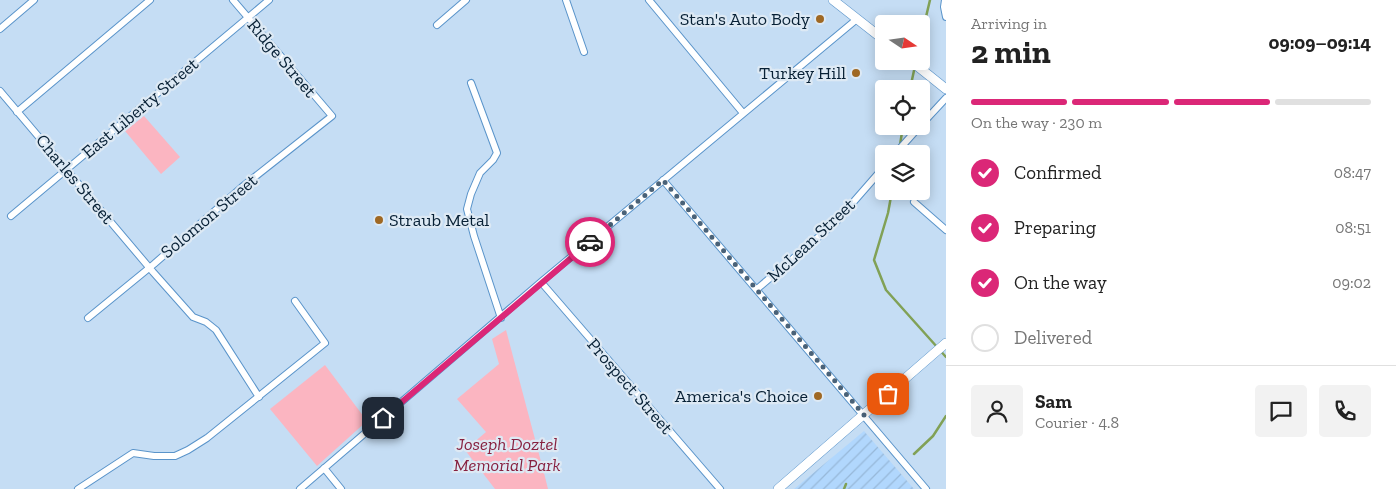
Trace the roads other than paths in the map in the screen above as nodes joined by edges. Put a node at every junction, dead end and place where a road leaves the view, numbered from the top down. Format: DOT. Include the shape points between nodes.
graph roads {
  1 [pos="34,0"];
  2 [pos="150,0"];
  3 [pos="233,0"];
  4 [pos="269,0"];
  5 [pos="466,0"];
  6 [pos="566,0"];
  7 [pos="649,0"];
  8 [pos="833,0"];
  9 [pos="945,0"];
  10 [pos="248,17"];
  11 [pos="946,17"];
  12 [pos="857,19"];
  13 [pos="437,24"];
  14 [pos="0,29"];
  15 [pos="875,33"];
  16 [pos="584,52"];
  17 [pos="922,70"];
  18 [pos="471,83"];
  19 [pos="946,89"];
  20 [pos="0,91"];
  21 [pos="946,98"];
  22 [pos="17,112"];
  23 [pos="743,113"];
  24 [pos="332,116"];
  25 [pos="930,116"];
  26 [pos="913,135"];
  27 [pos="904,145"];
  28 [pos="67,169"];
  29 [pos="875,176"];
  30 [pos="663,180"];
  31 [pos="914,202"];
  32 [pos="11,216"];
  33 [pos="946,230"];
  34 [pos="149,268"];
  35 [pos="541,282"];
  36 [pos="757,290"];
  37 [pos="295,301"];
  38 [pos="88,318"];
  39 [pos="501,318"];
  40 [pos="941,348"];
  41 [pos="259,397"];
  42 [pos="864,415"];
  43 [pos="324,468"];
  44 [pos="78,489"];
  45 [pos="300,489"];
  46 [pos="341,489"];
  47 [pos="720,489"];
  48 [pos="778,489"];
  49 [pos="926,489"];
  1 -- 14 [label="street"];
  2 -- 22 [label="street"];
  3 -- 10 [label="street, Ridge Street"];
  4 -- 10 [label="street, East Liberty Street"];
  5 -- 13 [label="street"];
  6 -- 16 [label="street"];
  7 -- 23 [label="street"];
  8 -- 12 [label="main road"];
  9 -- 11 [label="street"];
  10 -- 24 [label="street, Ridge Street"];
  10 -- 28 [label="street, East Liberty Street"];
  12 -- 15 [label="main road"];
  12 -- 23 [label="street"];
  17 -- 19 [label="main road"];
  18 -- 39 [label="street" via="497,153 480,174 467,209"];
  20 -- 22 [label="street, Charles Street"];
  21 -- 25 [label="street"];
  22 -- 28 [label="street, Charles Street"];
  23 -- 30 [label="street"];
  24 -- 34 [label="street, Solomon Street" via="242,187"];
  26 -- 27 [label="street"];
  28 -- 32 [label="street, East Liberty Street"];
  28 -- 34 [label="street, Charles Street"];
  29 -- 36 [label="street, McLean Street" via="835,223"];
  30 -- 35 [label="street"];
  30 -- 36 [label="street"];
  31 -- 33 [label="street"];
  34 -- 38 [label="street, Solomon Street"];
  34 -- 41 [label="street, Charles Street" via="193,317 216,330"];
  35 -- 39 [label="street"];
  35 -- 47 [label="street, Prospect Street"];
  36 -- 42 [label="street"];
  37 -- 41 [label="street" via="324,343"];
  39 -- 43 [label="street"];
  40 -- 42 [label="main road"];
  41 -- 44 [label="street" via="188,450 176,456 133,452"];
  42 -- 48 [label="main road"];
  42 -- 49 [label="street"];
  43 -- 45 [label="street"];
  43 -- 46 [label="street"];
}
